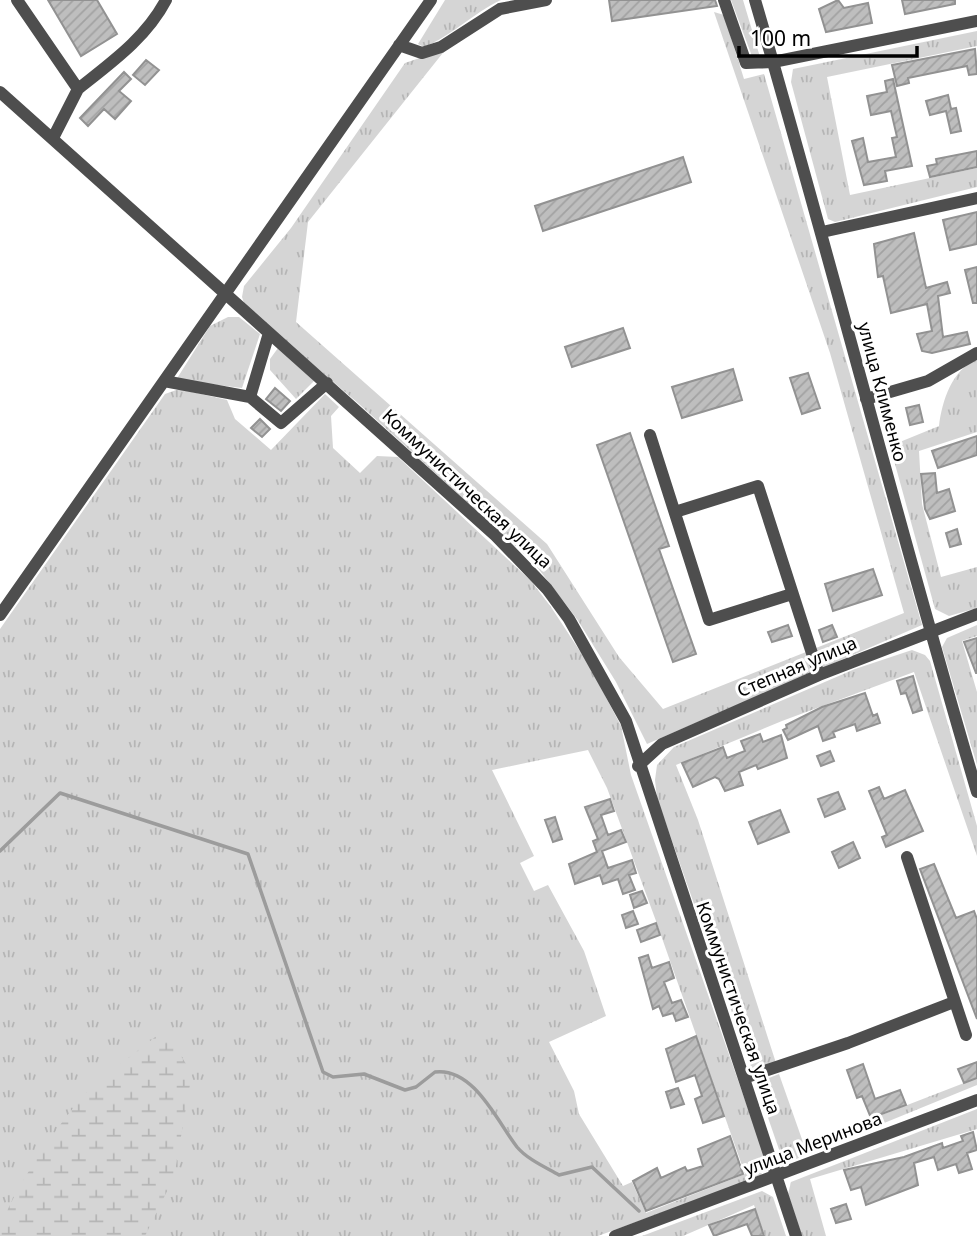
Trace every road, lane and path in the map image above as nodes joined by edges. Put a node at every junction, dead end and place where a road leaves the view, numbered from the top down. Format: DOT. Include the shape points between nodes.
graph roads {
  1 [pos="17,0"];
  2 [pos="166,0"];
  3 [pos="431,0"];
  4 [pos="546,0"];
  5 [pos="723,0"];
  6 [pos="755,0"];
  7 [pos="977,22"];
  8 [pos="399,45"];
  9 [pos="773,62"];
  10 [pos="78,89"];
  11 [pos="0,92"];
  12 [pos="53,138"];
  13 [pos="977,198"];
  14 [pos="822,232"];
  15 [pos="225,295"];
  16 [pos="269,333"];
  17 [pos="977,353"];
  18 [pos="164,381"];
  19 [pos="327,383"];
  20 [pos="250,397"];
  21 [pos="866,399"];
  22 [pos="650,435"];
  23 [pos="675,512"];
  24 [pos="792,594"];
  25 [pos="977,614"];
  26 [pos="0,615"];
  27 [pos="929,632"];
  28 [pos="819,675"];
  29 [pos="638,766"];
  30 [pos="977,792"];
  31 [pos="907,857"];
  32 [pos="954,1002"];
  33 [pos="966,1035"];
  34 [pos="744,1077"];
  35 [pos="977,1100"];
  36 [pos="776,1177"];
  37 [pos="615,1236"];
  38 [pos="796,1236"];
  1 -- 10 [label="street"];
  2 -- 10 [label="street" via="155,21 126,51"];
  3 -- 8 [label="street"];
  4 -- 8 [label="street" via="500,9 441,47 422,53"];
  5 -- 9 [label="street" via="746,63"];
  6 -- 9 [label="street, улица Клименко"];
  7 -- 9 [label="street"];
  8 -- 15 [label="street"];
  9 -- 14 [label="street, улица Клименко"];
  10 -- 12 [label="street"];
  11 -- 12 [label="street, Коммунистическая улица"];
  12 -- 15 [label="street, Коммунистическая улица"];
  13 -- 14 [label="street"];
  14 -- 21 [label="street, улица Клименко"];
  15 -- 16 [label="street, Коммунистическая улица"];
  15 -- 18 [label="street"];
  16 -- 19 [label="street, Коммунистическая улица"];
  16 -- 20 [label="street"];
  17 -- 21 [label="street" via="928,381"];
  18 -- 20 [label="street"];
  18 -- 26 [label="street"];
  19 -- 20 [label="street" via="281,423"];
  19 -- 29 [label="street, Коммунистическая улица" via="514,553 547,589 626,721"];
  21 -- 27 [label="street, улица Клименко"];
  22 -- 23 [label="street"];
  23 -- 24 [label="street" via="709,620"];
  23 -- 24 [label="street" via="758,486"];
  24 -- 28 [label="street"];
  25 -- 27 [label="street, Степная улица"];
  27 -- 28 [label="street, Степная улица"];
  27 -- 30 [label="street, улица Клименко"];
  28 -- 29 [label="street, Степная улица" via="662,744"];
  29 -- 34 [label="street, Коммунистическая улица"];
  31 -- 32 [label="street"];
  32 -- 33 [label="street"];
  32 -- 34 [label="street"];
  34 -- 36 [label="street, Коммунистическая улица"];
  35 -- 36 [label="street, улица Меринова"];
  36 -- 37 [label="street, улица Меринова"];
  36 -- 38 [label="street, Коммунистическая улица"];
}
